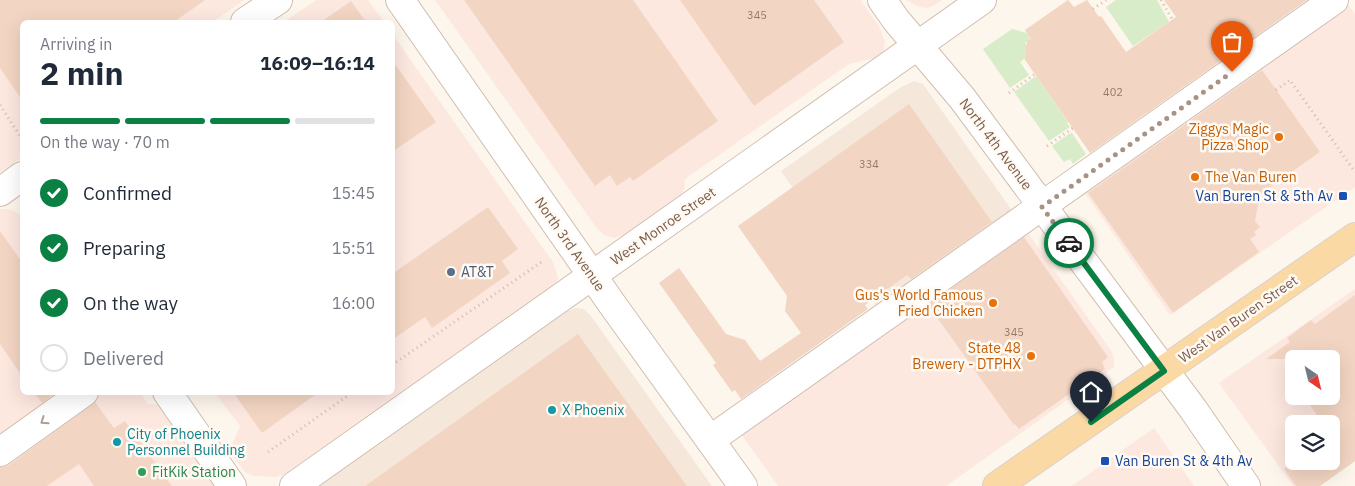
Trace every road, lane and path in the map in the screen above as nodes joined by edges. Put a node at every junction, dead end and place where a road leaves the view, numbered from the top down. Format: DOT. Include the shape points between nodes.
graph roads {
  1 [pos="278,0"];
  2 [pos="400,0"];
  3 [pos="882,0"];
  4 [pos="982,0"];
  5 [pos="1106,0"];
  6 [pos="1161,0"];
  7 [pos="1334,0"];
  8 [pos="1093,9"];
  9 [pos="1172,19"];
  10 [pos="248,20"];
  11 [pos="918,46"];
  12 [pos="1035,74"];
  13 [pos="1276,90"];
  14 [pos="1009,92"];
  15 [pos="0,105"];
  16 [pos="1073,128"];
  17 [pos="20,136"];
  18 [pos="1047,146"];
  19 [pos="1355,172"];
  20 [pos="1042,207"];
  21 [pos="1355,237"];
  22 [pos="543,261"];
  23 [pos="593,275"];
  24 [pos="395,363"];
  25 [pos="1164,371"];
  26 [pos="80,395"];
  27 [pos="169,395"];
  28 [pos="349,395"];
  29 [pos="710,440"];
  30 [pos="0,452"];
  31 [pos="268,452"];
  32 [pos="232,486"];
  33 [pos="294,486"];
  34 [pos="743,486"];
  35 [pos="997,486"];
  36 [pos="1246,486"];
  1 -- 10 [label="street"];
  2 -- 23 [label="street, North 3rd Avenue"];
  3 -- 11 [label="street, North 4th Avenue"];
  4 -- 11 [label="street, West Monroe Street"];
  5 -- 8 [label="path"];
  6 -- 9 [label="path"];
  7 -- 20 [label="street"];
  11 -- 20 [label="street, North 4th Avenue" via="962,98"];
  11 -- 23 [label="street, West Monroe Street"];
  12 -- 14 [label="path"];
  13 -- 19 [label="path" via="1290,80"];
  15 -- 17 [label="path"];
  16 -- 18 [label="path"];
  20 -- 25 [label="street, North 4th Avenue"];
  20 -- 29 [label="street"];
  21 -- 25 [label="main road, West Van Buren Street"];
  22 -- 24 [label="path"];
  23 -- 29 [label="street, North 3rd Avenue"];
  23 -- 33 [label="street, West Monroe Street"];
  25 -- 35 [label="main road, West Van Buren Street"];
  25 -- 36 [label="street, North 4th Avenue"];
  26 -- 30 [label="street, one-way"];
  27 -- 32 [label="street"];
  28 -- 31 [label="path"];
  29 -- 34 [label="street, North 3rd Avenue"];
}
